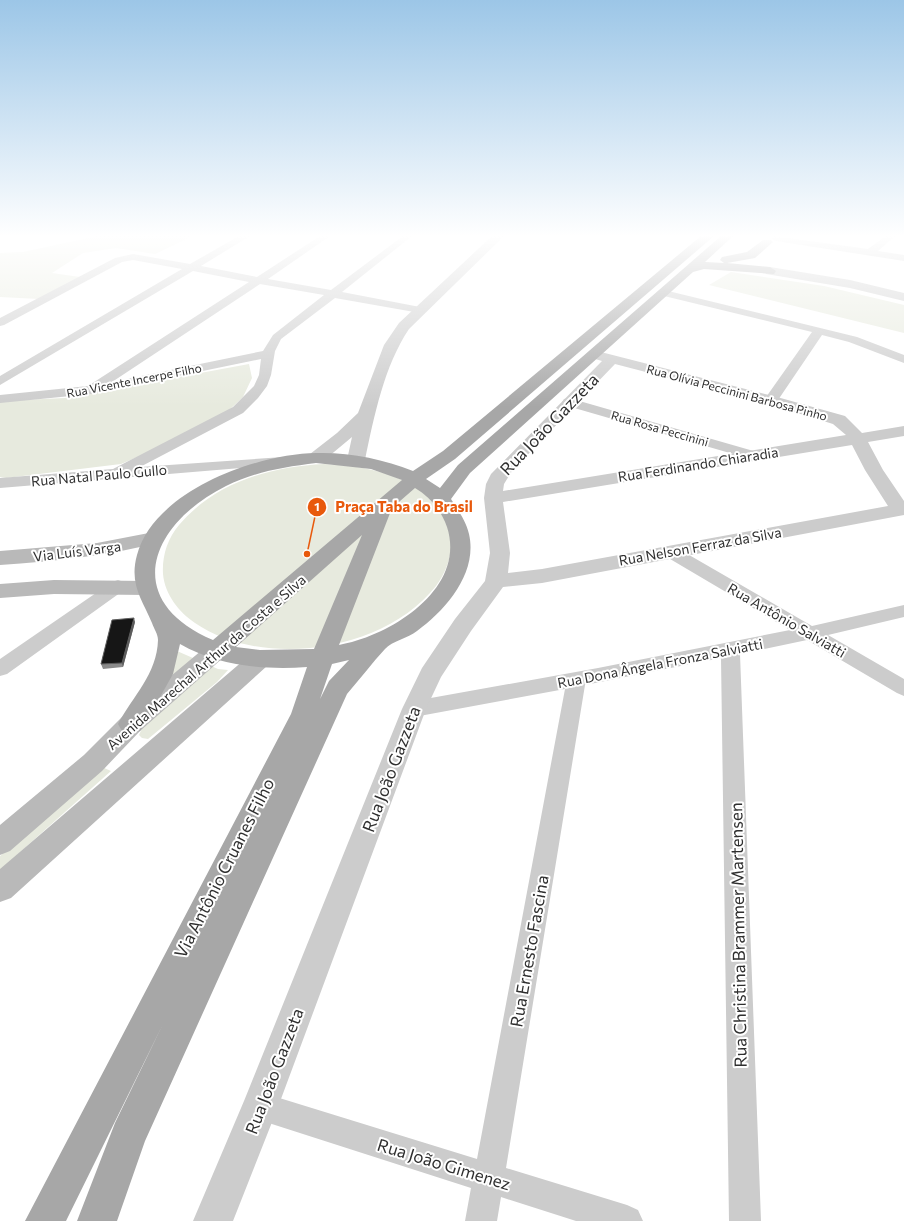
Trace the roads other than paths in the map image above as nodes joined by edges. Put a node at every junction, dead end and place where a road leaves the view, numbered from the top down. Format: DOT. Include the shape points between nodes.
graph roads {
  1 [pos="57,293"];
  2 [pos="147,293"];
  3 [pos="239,293"];
  4 [pos="332,293"];
  5 [pos="438,293"];
  6 [pos="640,293"];
  7 [pos="664,293"];
  8 [pos="887,293"];
  9 [pos="904,297"];
  10 [pos="420,310"];
  11 [pos="0,323"];
  12 [pos="819,330"];
  13 [pos="581,343"];
  14 [pos="267,354"];
  15 [pos="602,354"];
  16 [pos="904,359"];
  17 [pos="0,381"];
  18 [pos="91,390"];
  19 [pos="0,399"];
  20 [pos="771,400"];
  21 [pos="569,402"];
  22 [pos="366,414"];
  23 [pos="904,431"];
  24 [pos="857,438"];
  25 [pos="752,455"];
  26 [pos="316,458"];
  27 [pos="356,460"];
  28 [pos="288,461"];
  29 [pos="438,462"];
  30 [pos="197,466"];
  31 [pos="389,468"];
  32 [pos="114,474"];
  33 [pos="414,479"];
  34 [pos="0,484"];
  35 [pos="212,485"];
  36 [pos="493,498"];
  37 [pos="441,499"];
  38 [pos="383,507"];
  39 [pos="903,511"];
  40 [pos="154,538"];
  41 [pos="671,552"];
  42 [pos="0,558"];
  43 [pos="496,581"];
  44 [pos="118,586"];
  45 [pos="146,588"];
  46 [pos="0,591"];
  47 [pos="904,611"];
  48 [pos="161,617"];
  49 [pos="810,634"];
  50 [pos="381,640"];
  51 [pos="730,649"];
  52 [pos="216,651"];
  53 [pos="322,658"];
  54 [pos="259,660"];
  55 [pos="290,661"];
  56 [pos="0,669"];
  57 [pos="576,681"];
  58 [pos="904,688"];
  59 [pos="311,691"];
  60 [pos="414,709"];
  61 [pos="131,724"];
  62 [pos="113,743"];
  63 [pos="142,761"];
  64 [pos="0,842"];
  65 [pos="0,888"];
  66 [pos="260,1107"];
  67 [pos="489,1178"];
  68 [pos="45,1221"];
  69 [pos="97,1221"];
  70 [pos="213,1221"];
  71 [pos="481,1221"];
  72 [pos="627,1221"];
  73 [pos="745,1221"];
  1 -- 11 [label="street"];
  2 -- 17 [label="street"];
  3 -- 18 [label="street"];
  4 -- 10 [label="street"];
  4 -- 14 [label="street" via="277,337"];
  5 -- 10 [label="street"];
  6 -- 13 [label="main road, Avenida Marechal Arthur da Costa e Silva"];
  7 -- 12 [label="street"];
  7 -- 15 [label="main road"];
  8 -- 9 [label="street"];
  10 -- 22 [label="street" via="404,326 391,345"];
  12 -- 16 [label="street" via="853,338"];
  12 -- 20 [label="street"];
  13 -- 15 [label="main road"];
  13 -- 29 [label="main road, Avenida Marechal Arthur da Costa e Silva"];
  14 -- 18 [label="street, Rua Vicente Incerpe Filho"];
  14 -- 32 [label="street" via="265,376 252,397 238,410"];
  15 -- 20 [label="street, Rua Olívia Peccinini Barbosa Pinho"];
  15 -- 21 [label="street, Rua João Gazzeta"];
  15 -- 37 [label="main road" via="464,469"];
  18 -- 19 [label="street, Rua Vicente Incerpe Filho"];
  20 -- 24 [label="street, Rua Olívia Peccinini Barbosa Pinho" via="838,420"];
  21 -- 25 [label="street, Rua Rosa Peccinini"];
  21 -- 36 [label="street, Rua João Gazzeta" via="500,474"];
  22 -- 26 [label="street" via="343,437"];
  22 -- 27 [label="street"];
  23 -- 24 [label="street, Rua Ferdinando Chiaradia"];
  24 -- 25 [label="street, Rua Ferdinando Chiaradia"];
  24 -- 39 [label="street, Rua Olívia Peccinini Barbosa Pinho" via="874,469"];
  25 -- 36 [label="street, Rua Ferdinando Chiaradia"];
  26 -- 27 [label="main road"];
  26 -- 28 [label="main road"];
  27 -- 31 [label="main road"];
  28 -- 30 [label="street, Rua Natal Paulo Gullo"];
  28 -- 35 [label="main road" via="249,470"];
  29 -- 31 [label="main road"];
  29 -- 33 [label="main road, Avenida Marechal Arthur da Costa e Silva"];
  30 -- 32 [label="street, Rua Natal Paulo Gullo"];
  30 -- 35 [label="street"];
  31 -- 33 [label="main road"];
  32 -- 34 [label="street, Rua Natal Paulo Gullo"];
  33 -- 37 [label="main road"];
  33 -- 38 [label="main road, Avenida Marechal Arthur da Costa e Silva"];
  35 -- 40 [label="main road" via="178,509"];
  36 -- 43 [label="street, Rua João Gazzeta" via="500,553"];
  37 -- 50 [label="main road" via="452,513 461,544 460,561 453,579 442,596 426,612 406,627"];
  38 -- 52 [label="main road, Avenida Marechal Arthur da Costa e Silva"];
  38 -- 53 [label="main road, Via Antônio Cruanes Filho"];
  39 -- 41 [label="street, Rua Nelson Ferraz da Silva"];
  40 -- 42 [label="main road, Via Luís Varga" via="125,546 80,553"];
  40 -- 45 [label="main road" via="147,554 144,571"];
  41 -- 43 [label="street, Rua Nelson Ferraz da Silva" via="542,576"];
  41 -- 49 [label="street, Rua Antônio Salviatti"];
  43 -- 60 [label="street, Rua João Gazzeta" via="430,674"];
  44 -- 45 [label="main road"];
  44 -- 46 [label="main road"];
  44 -- 56 [label="street"];
  45 -- 48 [label="main road" via="151,603"];
  47 -- 49 [label="street, Rua Dona Ângela Fronza Salviatti"];
  48 -- 52 [label="main road" via="184,636"];
  48 -- 61 [label="main road" via="169,639 164,668 149,698"];
  49 -- 51 [label="street, Rua Dona Ângela Fronza Salviatti"];
  49 -- 58 [label="street, Rua Antônio Salviatti"];
  50 -- 53 [label="main road" via="356,650"];
  50 -- 69 [label="main road, Via Antônio Cruanes Filho" via="338,688 326,712 128,1136"];
  51 -- 57 [label="street, Rua Dona Ângela Fronza Salviatti"];
  51 -- 73 [label="street, Rua Christina Brammer Martensen"];
  52 -- 54 [label="main road"];
  52 -- 61 [label="main road, Avenida Marechal Arthur da Costa e Silva"];
  53 -- 55 [label="main road"];
  53 -- 59 [label="main road, Via Antônio Cruanes Filho"];
  54 -- 55 [label="main road"];
  54 -- 63 [label="main road"];
  55 -- 59 [label="main road" via="305,675"];
  57 -- 60 [label="street, Rua Dona Ângela Fronza Salviatti"];
  57 -- 67 [label="street, Rua Ernesto Fascina"];
  59 -- 68 [label="main road, Via Antônio Cruanes Filho" via="299,721"];
  60 -- 66 [label="street, Rua João Gazzeta"];
  61 -- 62 [label="main road, Avenida Marechal Arthur da Costa e Silva"];
  62 -- 63 [label="main road"];
  62 -- 64 [label="main road, Avenida Marechal Arthur da Costa e Silva"];
  63 -- 65 [label="main road"];
  66 -- 67 [label="street, Rua João Gimenez"];
  66 -- 70 [label="street, Rua João Gazzeta"];
  67 -- 71 [label="street, Rua Ernesto Fascina"];
  67 -- 72 [label="street, Rua João Gimenez"];
}
